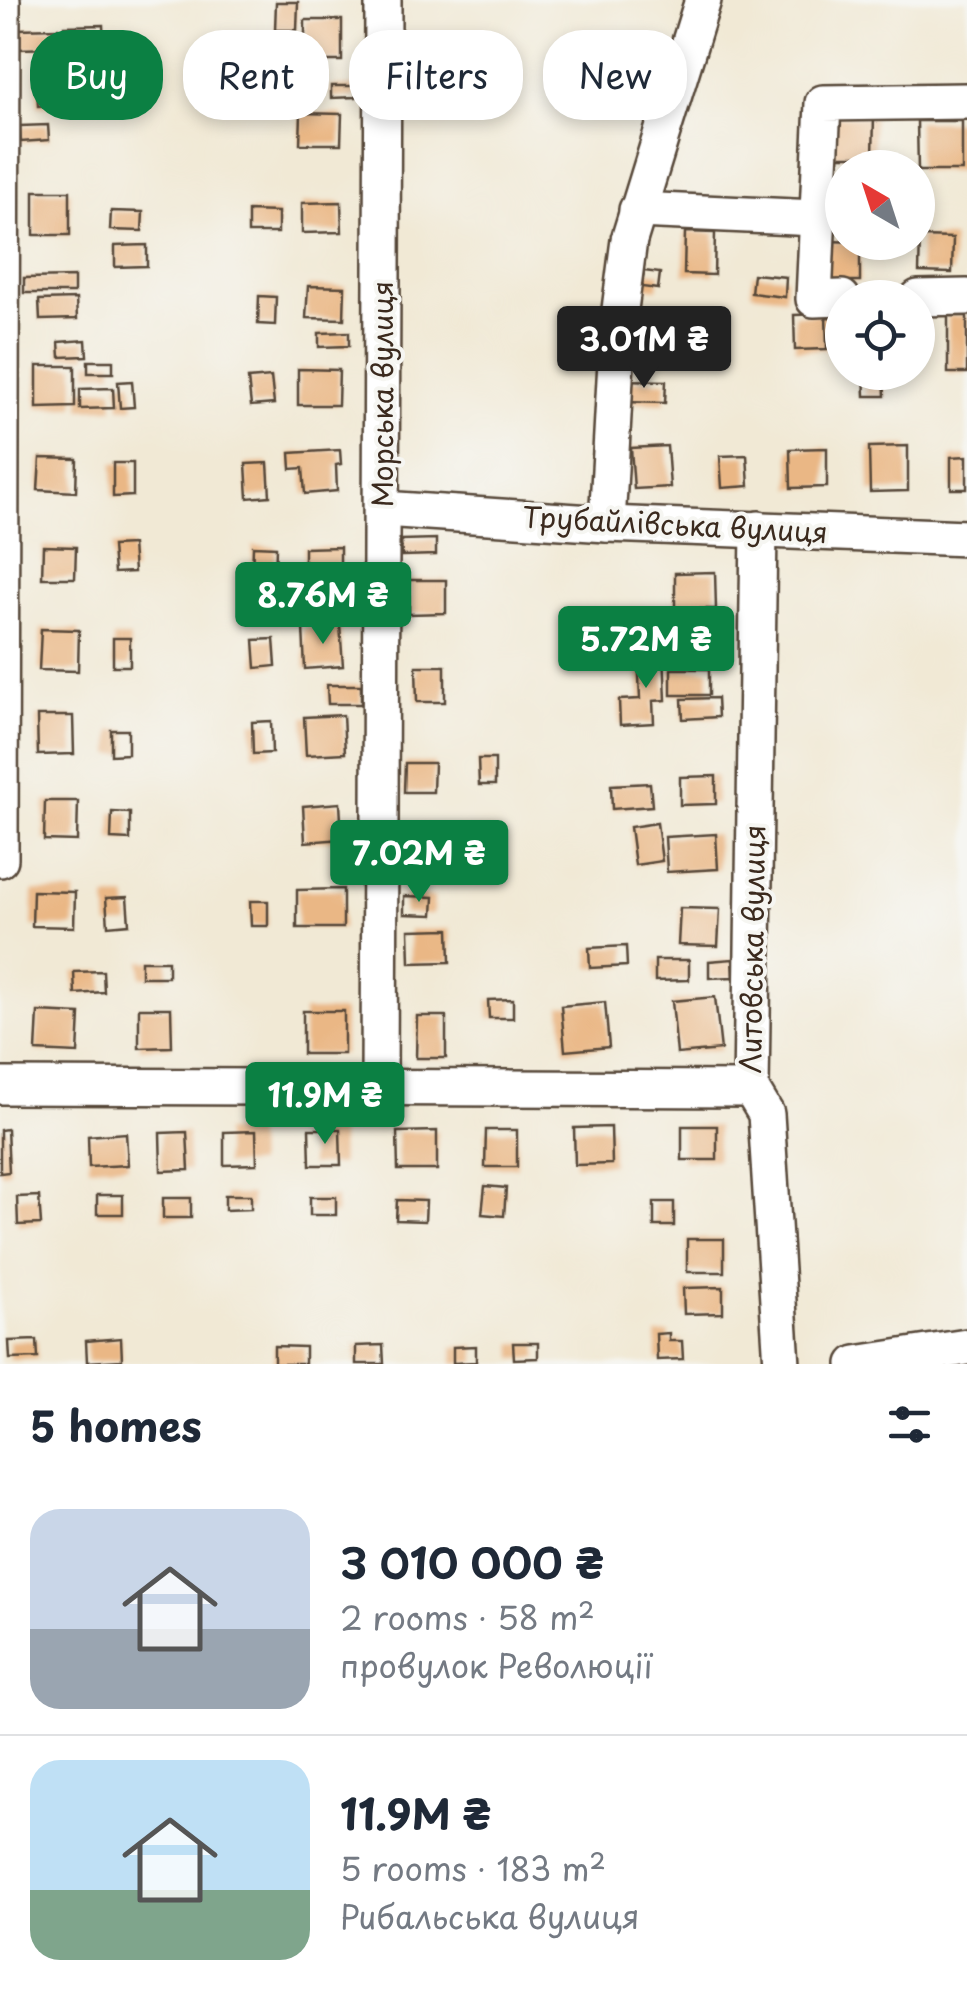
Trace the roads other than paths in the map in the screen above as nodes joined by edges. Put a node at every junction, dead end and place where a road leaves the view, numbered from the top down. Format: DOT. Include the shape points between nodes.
graph roads {
  1 [pos="2,0"];
  2 [pos="383,0"];
  3 [pos="703,0"];
  4 [pos="967,101"];
  5 [pos="637,210"];
  6 [pos="816,218"];
  7 [pos="825,280"];
  8 [pos="967,297"];
  9 [pos="935,298"];
  10 [pos="383,509"];
  11 [pos="608,524"];
  12 [pos="759,529"];
  13 [pos="967,538"];
  14 [pos="0,859"];
  15 [pos="0,1086"];
  16 [pos="380,1089"];
  17 [pos="751,1090"];
  18 [pos="967,1348"];
  19 [pos="782,1364"];
  20 [pos="856,1364"];
  1 -- 14 [label="street"];
  2 -- 10 [label="street, Морська вулиця"];
  3 -- 5 [label="street"];
  4 -- 6 [label="street" via="824,103"];
  5 -- 6 [label="street"];
  5 -- 11 [label="street" via="620,308"];
  6 -- 7 [label="street"];
  8 -- 9 [label="street"];
  10 -- 11 [label="street, Трубайлівська вулиця"];
  10 -- 16 [label="street, Морська вулиця"];
  11 -- 12 [label="street, Трубайлівська вулиця"];
  12 -- 13 [label="street, Трубайлівська вулиця"];
  12 -- 17 [label="street, Литовська вулиця"];
  15 -- 16 [label="street"];
  16 -- 17 [label="street"];
  17 -- 19 [label="street, Литовська вулиця" via="766,1114"];
  18 -- 20 [label="street"];
}
